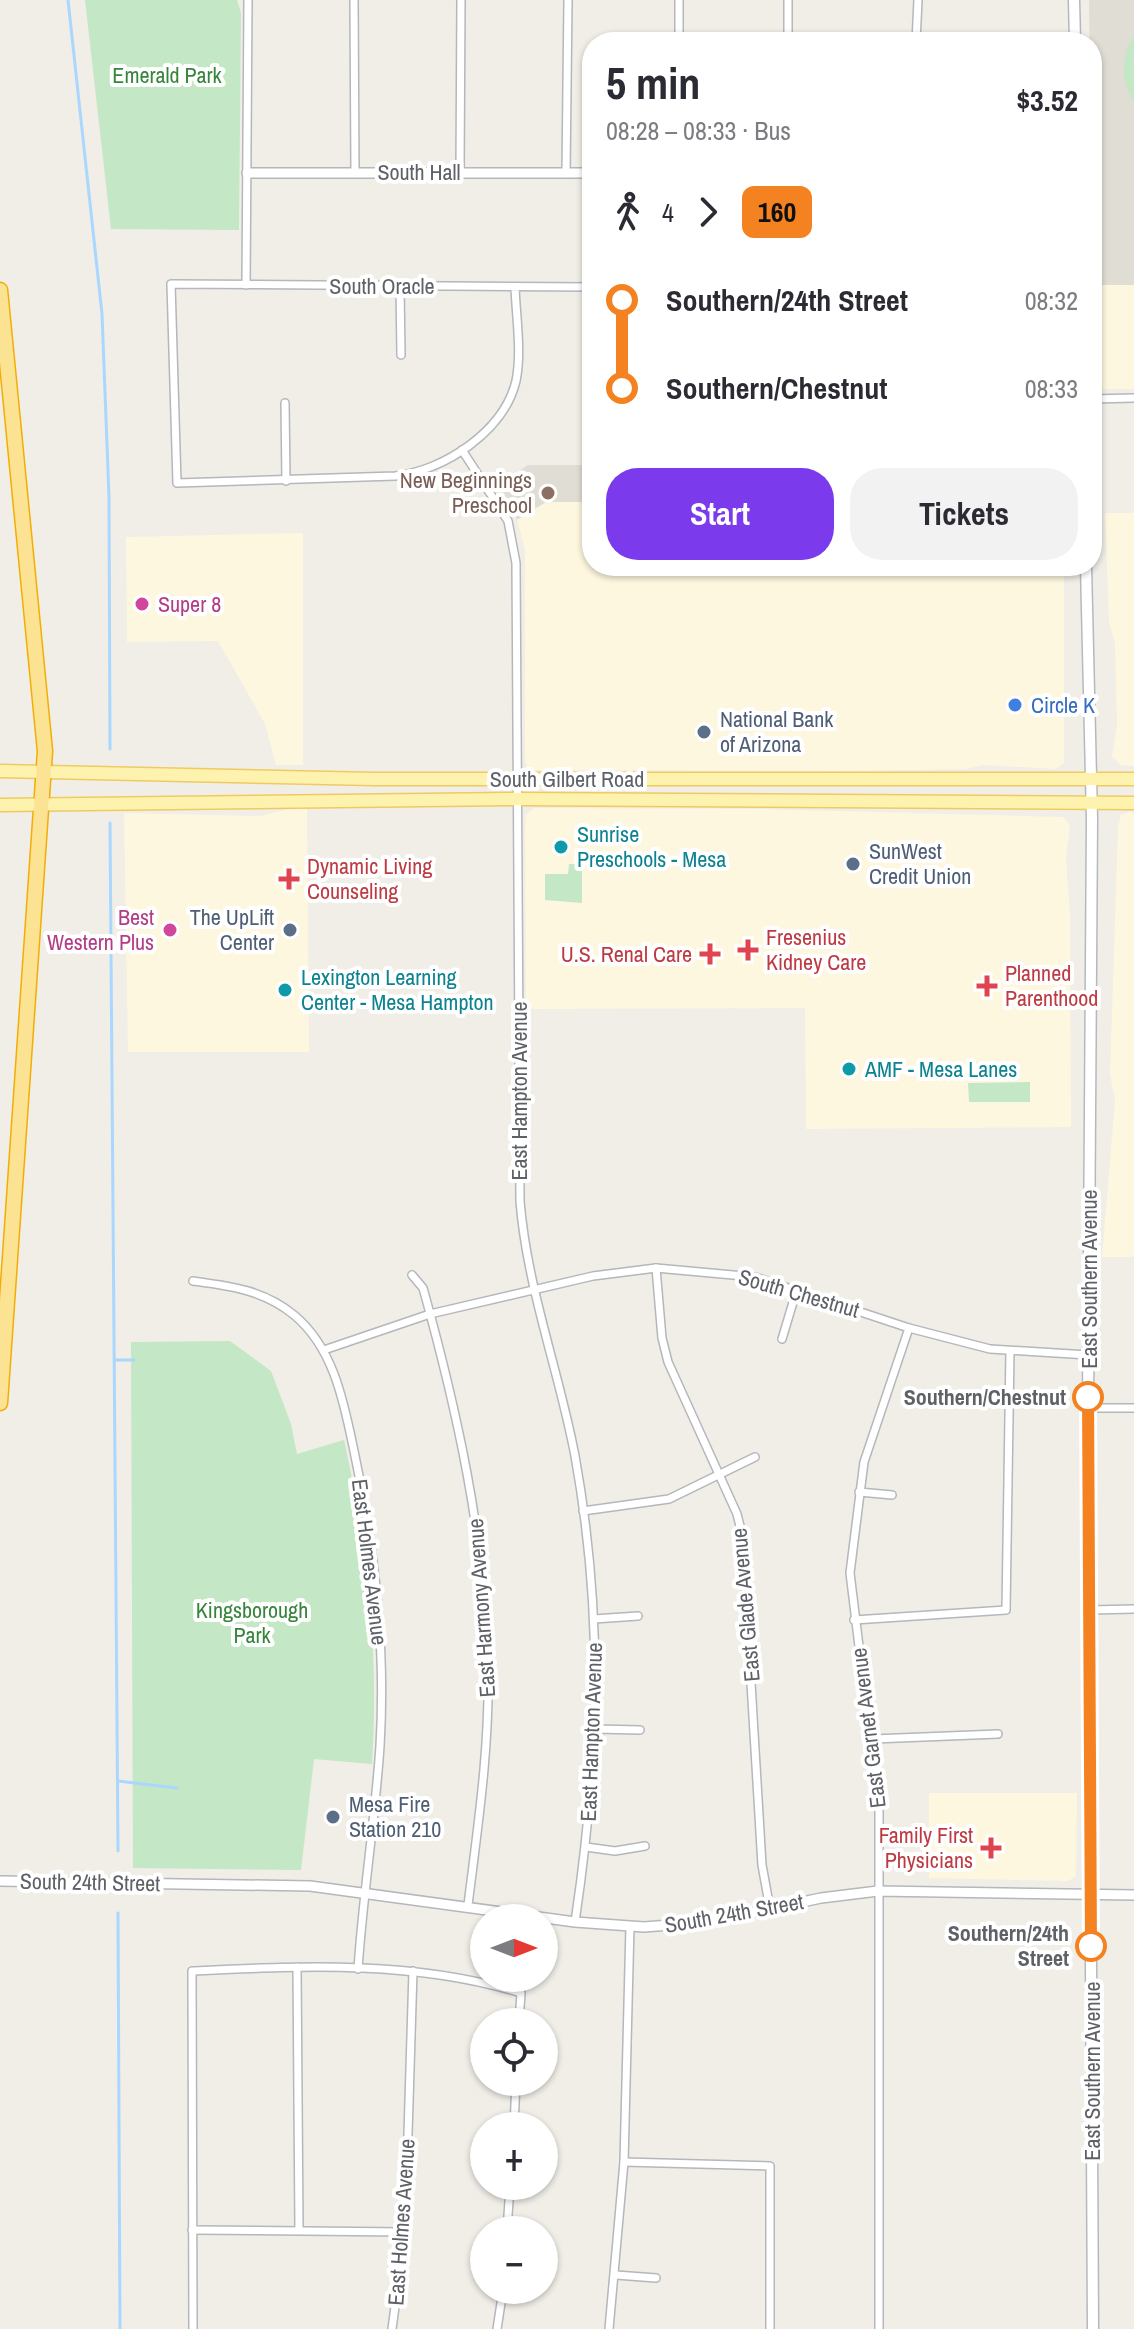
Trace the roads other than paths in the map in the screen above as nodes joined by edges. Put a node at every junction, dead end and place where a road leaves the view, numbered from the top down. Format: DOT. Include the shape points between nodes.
graph roads {
  1 [pos="248,0"];
  2 [pos="354,0"];
  3 [pos="461,0"];
  4 [pos="568,0"];
  5 [pos="679,0"];
  6 [pos="788,0"];
  7 [pos="918,0"];
  8 [pos="1074,0"];
  9 [pos="679,32"];
  10 [pos="788,32"];
  11 [pos="916,32"];
  12 [pos="1075,32"];
  13 [pos="460,172"];
  14 [pos="247,173"];
  15 [pos="355,173"];
  16 [pos="566,173"];
  17 [pos="582,173"];
  18 [pos="246,285"];
  19 [pos="400,286"];
  20 [pos="515,287"];
  21 [pos="582,287"];
  22 [pos="0,290"];
  23 [pos="401,355"];
  24 [pos="1134,398"];
  25 [pos="1102,399"];
  26 [pos="285,403"];
  27 [pos="462,450"];
  28 [pos="286,481"];
  29 [pos="1086,576"];
  30 [pos="0,771"];
  31 [pos="44,771"];
  32 [pos="518,779"];
  33 [pos="1091,779"];
  34 [pos="1134,779"];
  35 [pos="517,799"];
  36 [pos="1092,803"];
  37 [pos="1134,803"];
  38 [pos="0,805"];
  39 [pos="43,806"];
  40 [pos="656,1268"];
  41 [pos="412,1275"];
  42 [pos="193,1281"];
  43 [pos="797,1289"];
  44 [pos="536,1290"];
  45 [pos="430,1314"];
  46 [pos="909,1328"];
  47 [pos="782,1339"];
  48 [pos="324,1350"];
  49 [pos="1010,1351"];
  50 [pos="1088,1355"];
  51 [pos="0,1403"];
  52 [pos="1088,1408"];
  53 [pos="1134,1408"];
  54 [pos="755,1457"];
  55 [pos="720,1475"];
  56 [pos="859,1492"];
  57 [pos="892,1495"];
  58 [pos="583,1511"];
  59 [pos="1134,1609"];
  60 [pos="1090,1610"];
  61 [pos="638,1616"];
  62 [pos="594,1619"];
  63 [pos="854,1620"];
  64 [pos="595,1729"];
  65 [pos="640,1730"];
  66 [pos="998,1734"];
  67 [pos="873,1739"];
  68 [pos="645,1846"];
  69 [pos="586,1847"];
  70 [pos="0,1881"];
  71 [pos="363,1891"];
  72 [pos="878,1891"];
  73 [pos="1134,1895"];
  74 [pos="1091,1896"];
  75 [pos="468,1905"];
  76 [pos="770,1909"];
  77 [pos="575,1922"];
  78 [pos="630,1926"];
  79 [pos="297,1967"];
  80 [pos="358,1969"];
  81 [pos="413,1971"];
  82 [pos="520,2008"];
  83 [pos="624,2162"];
  84 [pos="192,2230"];
  85 [pos="299,2230"];
  86 [pos="405,2232"];
  87 [pos="616,2275"];
  88 [pos="656,2278"];
  89 [pos="501,2304"];
  90 [pos="193,2329"];
  91 [pos="392,2329"];
  92 [pos="497,2329"];
  93 [pos="609,2329"];
  94 [pos="770,2329"];
  95 [pos="879,2329"];
  96 [pos="1093,2329"];
  1 -- 14 [label="street"];
  2 -- 15 [label="street"];
  3 -- 13 [label="street"];
  4 -- 16 [label="street"];
  5 -- 9 [label="street"];
  6 -- 10 [label="street"];
  7 -- 11 [label="street"];
  8 -- 12 [label="main road"];
  13 -- 15 [label="street, South Hall"];
  13 -- 16 [label="street, South Hall"];
  14 -- 15 [label="street, South Hall"];
  14 -- 18 [label="street"];
  16 -- 17 [label="street, South Hall"];
  18 -- 19 [label="street, South Oracle"];
  18 -- 28 [label="street, South Oracle" via="171,284 177,483"];
  19 -- 20 [label="street, South Oracle"];
  19 -- 23 [label="street"];
  20 -- 21 [label="street, South Oracle"];
  20 -- 27 [label="street" via="515,384 498,416"];
  22 -- 31 [label="highway"];
  24 -- 25 [label="street"];
  26 -- 28 [label="street"];
  27 -- 28 [label="street" via="417,474"];
  27 -- 32 [label="street, East Hampton Avenue" via="500,505 514,544"];
  29 -- 33 [label="main road, East Southern Avenue"];
  30 -- 31 [label="main road, South Gilbert Road"];
  31 -- 32 [label="main road, South Gilbert Road"];
  31 -- 39 [label="highway"];
  32 -- 33 [label="main road, South Gilbert Road"];
  32 -- 35 [label="street, East Hampton Avenue"];
  33 -- 34 [label="main road, South Gilbert Road"];
  33 -- 36 [label="main road, East Southern Avenue"];
  35 -- 36 [label="main road, South Gilbert Road"];
  35 -- 39 [label="main road, South Gilbert Road"];
  35 -- 44 [label="street, East Hampton Avenue" via="519,1188"];
  36 -- 37 [label="main road, South Gilbert Road"];
  36 -- 50 [label="main road, East Southern Avenue"];
  38 -- 39 [label="main road, South Gilbert Road"];
  39 -- 51 [label="highway"];
  40 -- 43 [label="street, South Chestnut" via="755,1277"];
  40 -- 44 [label="street, South Chestnut"];
  40 -- 55 [label="street, East Glade Avenue" via="668,1362"];
  41 -- 45 [label="street, East Harmony Avenue" via="423,1288"];
  42 -- 48 [label="street" via="239,1287 267,1298 295,1316"];
  43 -- 46 [label="street, South Chestnut"];
  43 -- 47 [label="street"];
  44 -- 45 [label="street, South Chestnut"];
  44 -- 58 [label="street, East Hampton Avenue" via="566,1411"];
  45 -- 48 [label="street, South Chestnut"];
  45 -- 75 [label="street, East Harmony Avenue" via="476,1519 487,1626 486,1758"];
  46 -- 49 [label="street, South Chestnut"];
  46 -- 56 [label="street, East Garnet Avenue" via="874,1429"];
  48 -- 71 [label="street, East Holmes Avenue" via="356,1460 379,1610 380,1745"];
  49 -- 50 [label="street, South Chestnut"];
  49 -- 63 [label="street" via="1006,1610"];
  50 -- 52 [label="main road, East Southern Avenue"];
  52 -- 53 [label="street"];
  52 -- 60 [label="main road, East Southern Avenue"];
  54 -- 55 [label="street"];
  55 -- 58 [label="street" via="669,1499"];
  55 -- 76 [label="street, East Glade Avenue" via="742,1534 762,1865"];
  56 -- 57 [label="street"];
  56 -- 63 [label="street, East Garnet Avenue" via="850,1573"];
  58 -- 62 [label="street, East Hampton Avenue"];
  59 -- 60 [label="street"];
  60 -- 74 [label="main road, East Southern Avenue"];
  61 -- 62 [label="street"];
  62 -- 64 [label="street, East Hampton Avenue"];
  63 -- 67 [label="street, East Garnet Avenue"];
  64 -- 65 [label="street"];
  64 -- 69 [label="street, East Hampton Avenue"];
  66 -- 67 [label="street"];
  67 -- 72 [label="street, East Garnet Avenue"];
  68 -- 69 [label="street" via="615,1851"];
  69 -- 77 [label="street, East Hampton Avenue"];
  70 -- 71 [label="street, South 24th Street" via="274,1884"];
  71 -- 75 [label="street, South 24th Street"];
  71 -- 80 [label="street, East Holmes Avenue"];
  72 -- 74 [label="street, South 24th Street"];
  72 -- 76 [label="street, South 24th Street"];
  72 -- 95 [label="street, East Garnet Avenue"];
  73 -- 74 [label="street, South 24th Street"];
  74 -- 96 [label="main road, East Southern Avenue"];
  75 -- 77 [label="street, South 24th Street"];
  76 -- 78 [label="street, South 24th Street" via="709,1922"];
  77 -- 78 [label="street, South 24th Street"];
  78 -- 83 [label="street"];
  79 -- 80 [label="street"];
  79 -- 84 [label="street" via="192,1971"];
  79 -- 85 [label="street"];
  80 -- 81 [label="street"];
  81 -- 82 [label="street" via="463,1976 521,1993"];
  81 -- 86 [label="street, East Holmes Avenue"];
  83 -- 87 [label="street"];
  83 -- 94 [label="street" via="770,2166"];
  84 -- 85 [label="street"];
  84 -- 90 [label="street"];
  85 -- 86 [label="street"];
  86 -- 91 [label="street, East Holmes Avenue"];
  87 -- 88 [label="street"];
  87 -- 93 [label="street"];
  89 -- 92 [label="street"];
}
